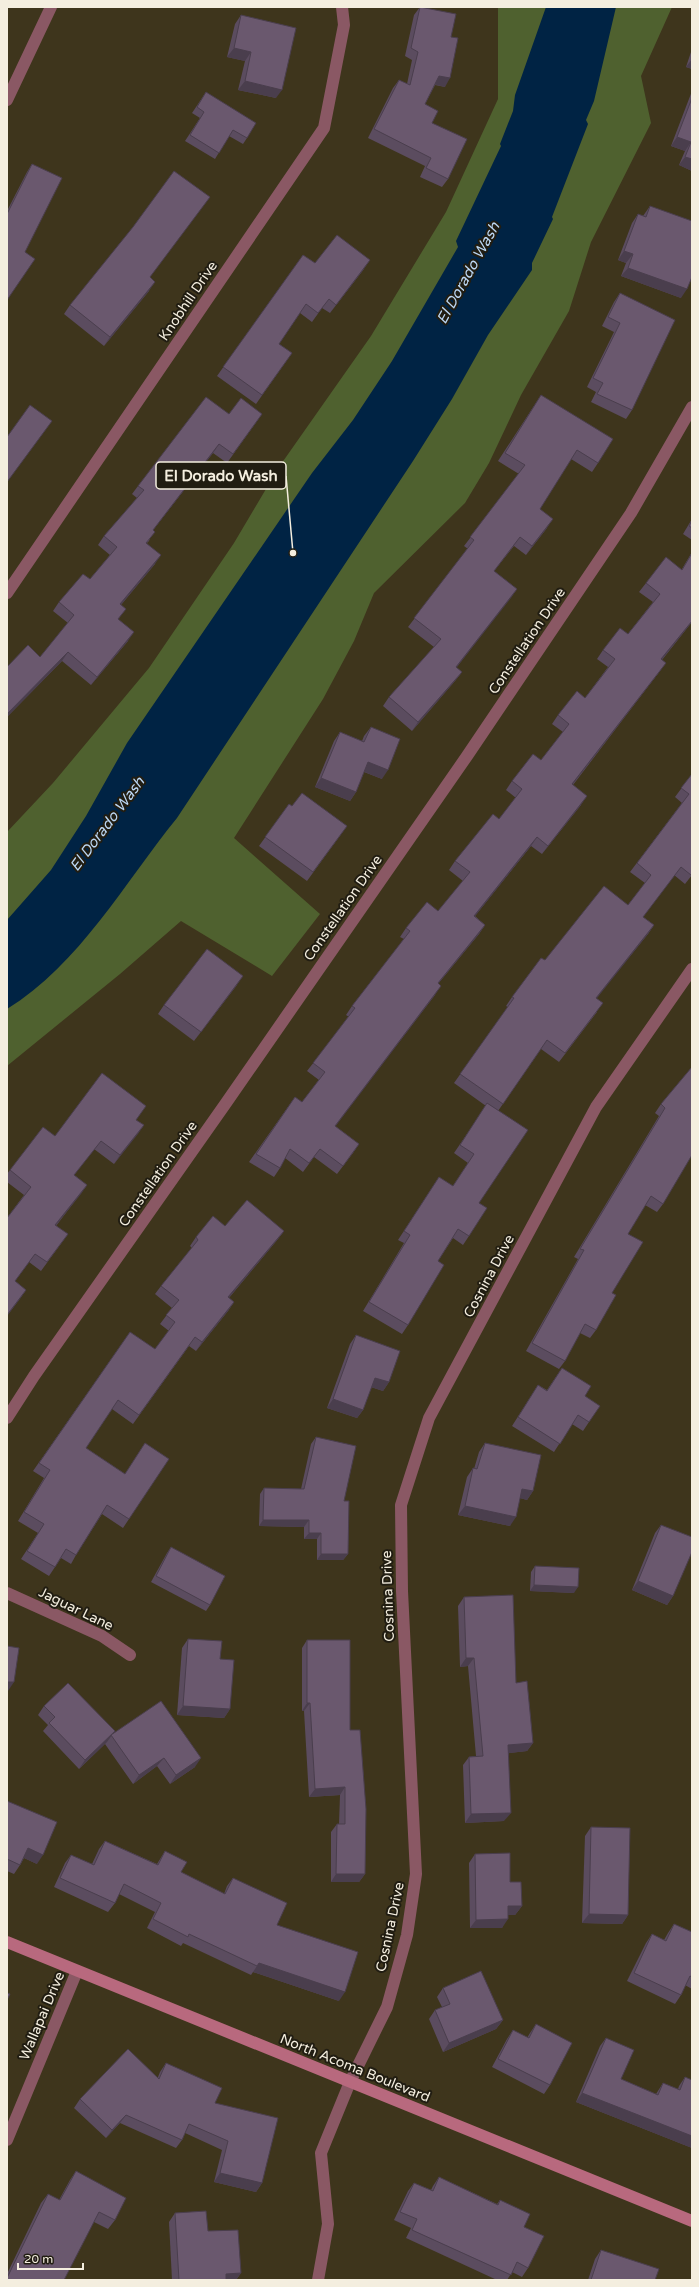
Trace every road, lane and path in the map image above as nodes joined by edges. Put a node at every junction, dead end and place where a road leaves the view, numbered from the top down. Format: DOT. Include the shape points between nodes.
graph roads {
  1 [pos="51,7"];
  2 [pos="342,7"];
  3 [pos="7,100"];
  4 [pos="692,407"];
  5 [pos="7,593"];
  6 [pos="692,969"];
  7 [pos="7,1418"];
  8 [pos="7,1593"];
  9 [pos="130,1655"];
  10 [pos="7,1942"];
  11 [pos="77,1971"];
  12 [pos="350,2082"];
  13 [pos="7,2140"];
  14 [pos="692,2221"];
  15 [pos="318,2280"];
  1 -- 3 [label="street"];
  2 -- 5 [label="street, Knobhill Drive" via="344,25 324,128"];
  4 -- 7 [label="street, Constellation Drive" via="631,514 605,553"];
  6 -- 12 [label="street, Cosnina Drive" via="596,1107 429,1418 401,1505 402,1591 416,1874 407,1936 387,2007"];
  8 -- 9 [label="street, Jaguar Lane" via="102,1636"];
  10 -- 11 [label="main road, North Acoma Boulevard"];
  11 -- 12 [label="main road, North Acoma Boulevard"];
  11 -- 13 [label="street, Wallapai Drive"];
  12 -- 14 [label="main road, North Acoma Boulevard"];
  12 -- 15 [label="street, Cosnina Drive" via="321,2153 328,2224"];
}
